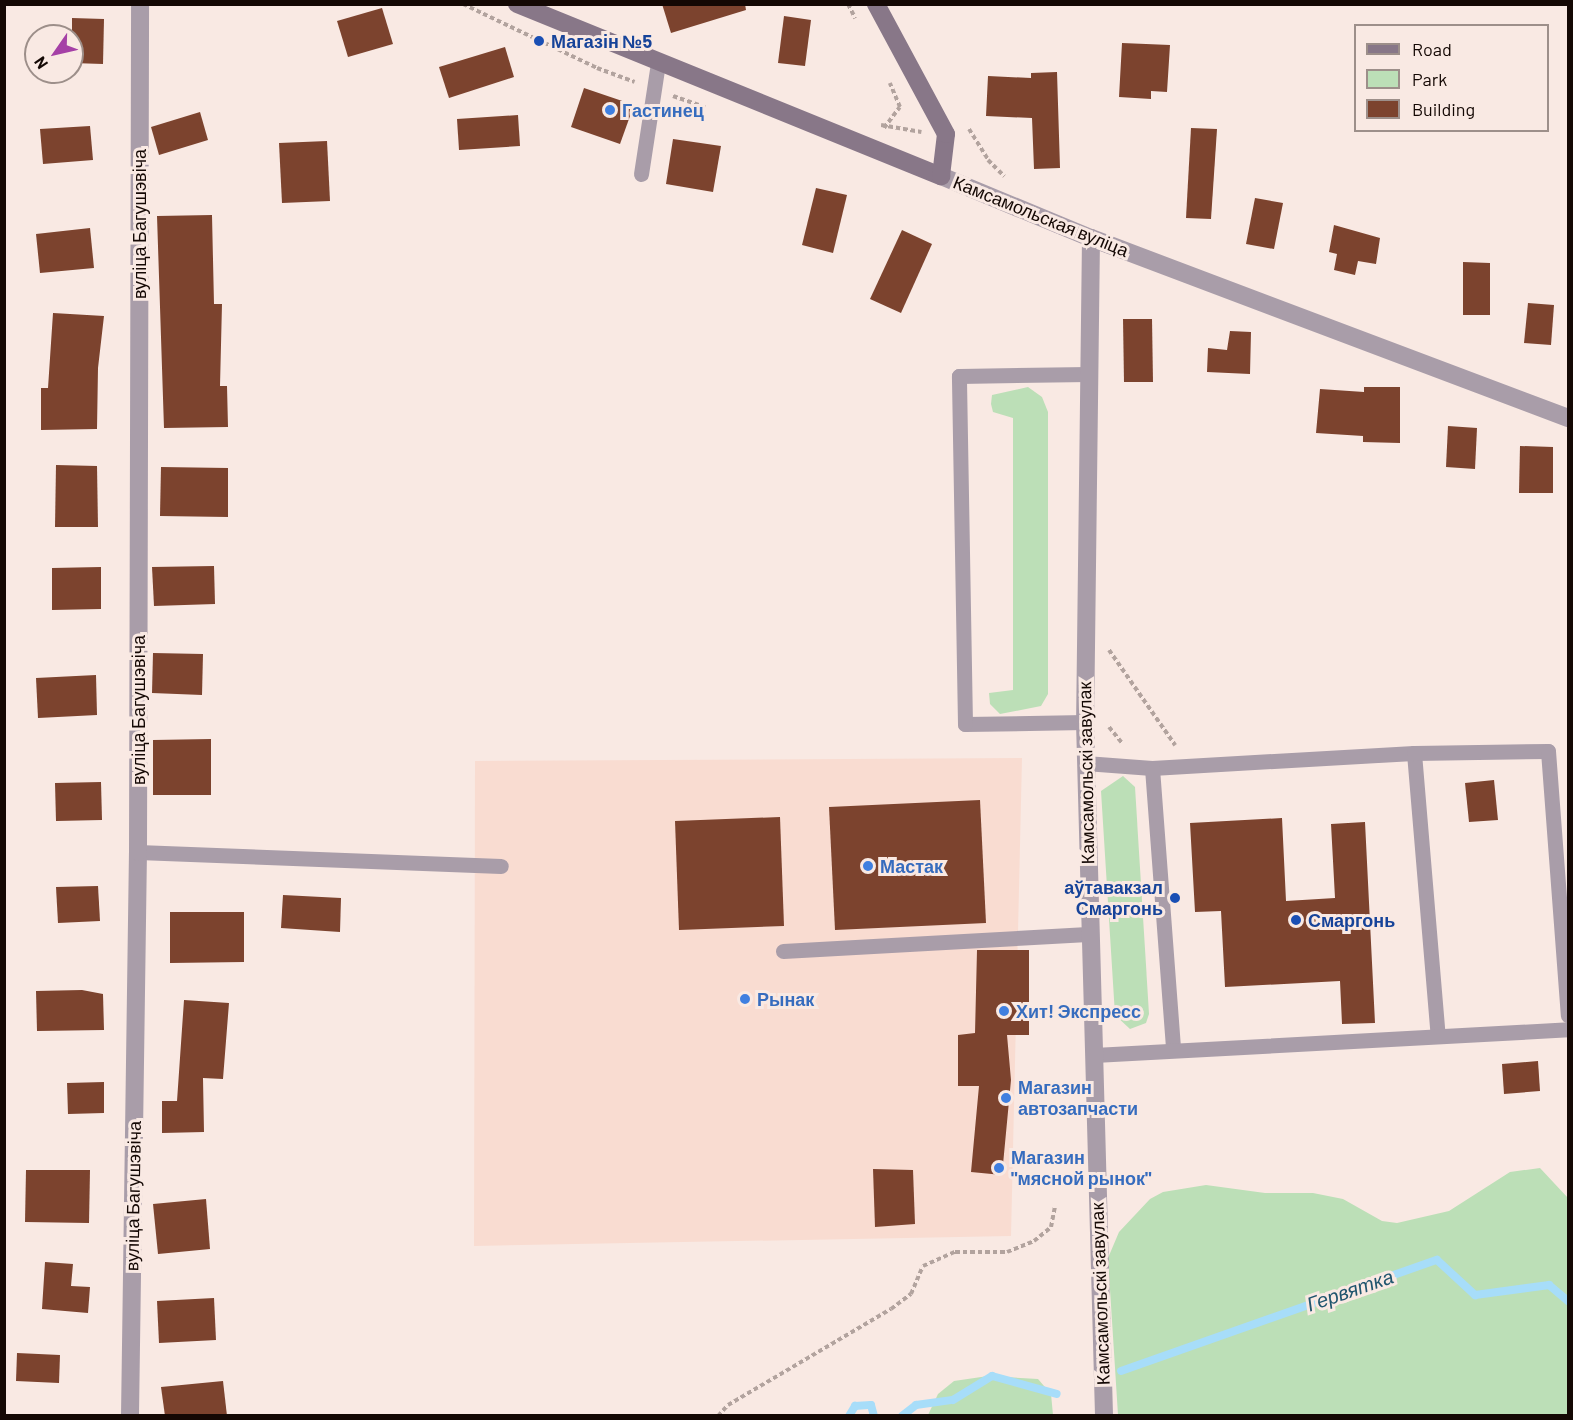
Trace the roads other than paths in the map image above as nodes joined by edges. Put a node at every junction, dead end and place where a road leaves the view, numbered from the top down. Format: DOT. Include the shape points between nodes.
graph roads {
  1 [pos="140,4"];
  2 [pos="517,4"];
  3 [pos="876,4"];
  4 [pos="658,63"];
  5 [pos="641,174"];
  6 [pos="941,176"];
  7 [pos="1092,238"];
  8 [pos="1089,374"];
  9 [pos="1569,418"];
  10 [pos="1084,722"];
  11 [pos="1414,753"];
  12 [pos="1085,764"];
  13 [pos="1152,768"];
  14 [pos="138,852"];
  15 [pos="501,866"];
  16 [pos="1088,934"];
  17 [pos="783,951"];
  18 [pos="1569,1015"];
  19 [pos="1569,1029"];
  20 [pos="1438,1036"];
  21 [pos="1173,1049"];
  22 [pos="1094,1055"];
  23 [pos="130,1416"];
  24 [pos="1104,1416"];
  1 -- 14 [label="street, вуліца Багушэвіча"];
  2 -- 4 [label="main road, Камсамольская вуліца"];
  3 -- 6 [label="main road" via="946,134"];
  4 -- 5 [label="lane"];
  4 -- 6 [label="main road, Камсамольская вуліца"];
  6 -- 7 [label="street, Камсамольская вуліца"];
  7 -- 8 [label="street, Камсамольскі завулак"];
  7 -- 9 [label="street, Камсамольская вуліца"];
  8 -- 10 [label="street, Камсамольскі завулак"];
  8 -- 10 [label="lane" via="959,376 965,724"];
  10 -- 12 [label="street, Камсамольскі завулак"];
  11 -- 13 [label="lane"];
  11 -- 18 [label="lane" via="1548,751"];
  11 -- 20 [label="lane"];
  12 -- 13 [label="lane"];
  12 -- 16 [label="street, Камсамольскі завулак"];
  13 -- 21 [label="lane"];
  14 -- 15 [label="lane"];
  14 -- 23 [label="street, вуліца Багушэвіча"];
  16 -- 17 [label="lane"];
  16 -- 22 [label="street, Камсамольскі завулак"];
  19 -- 20 [label="lane"];
  20 -- 21 [label="lane"];
  21 -- 22 [label="lane"];
  22 -- 24 [label="street, Камсамольскі завулак"];
}
